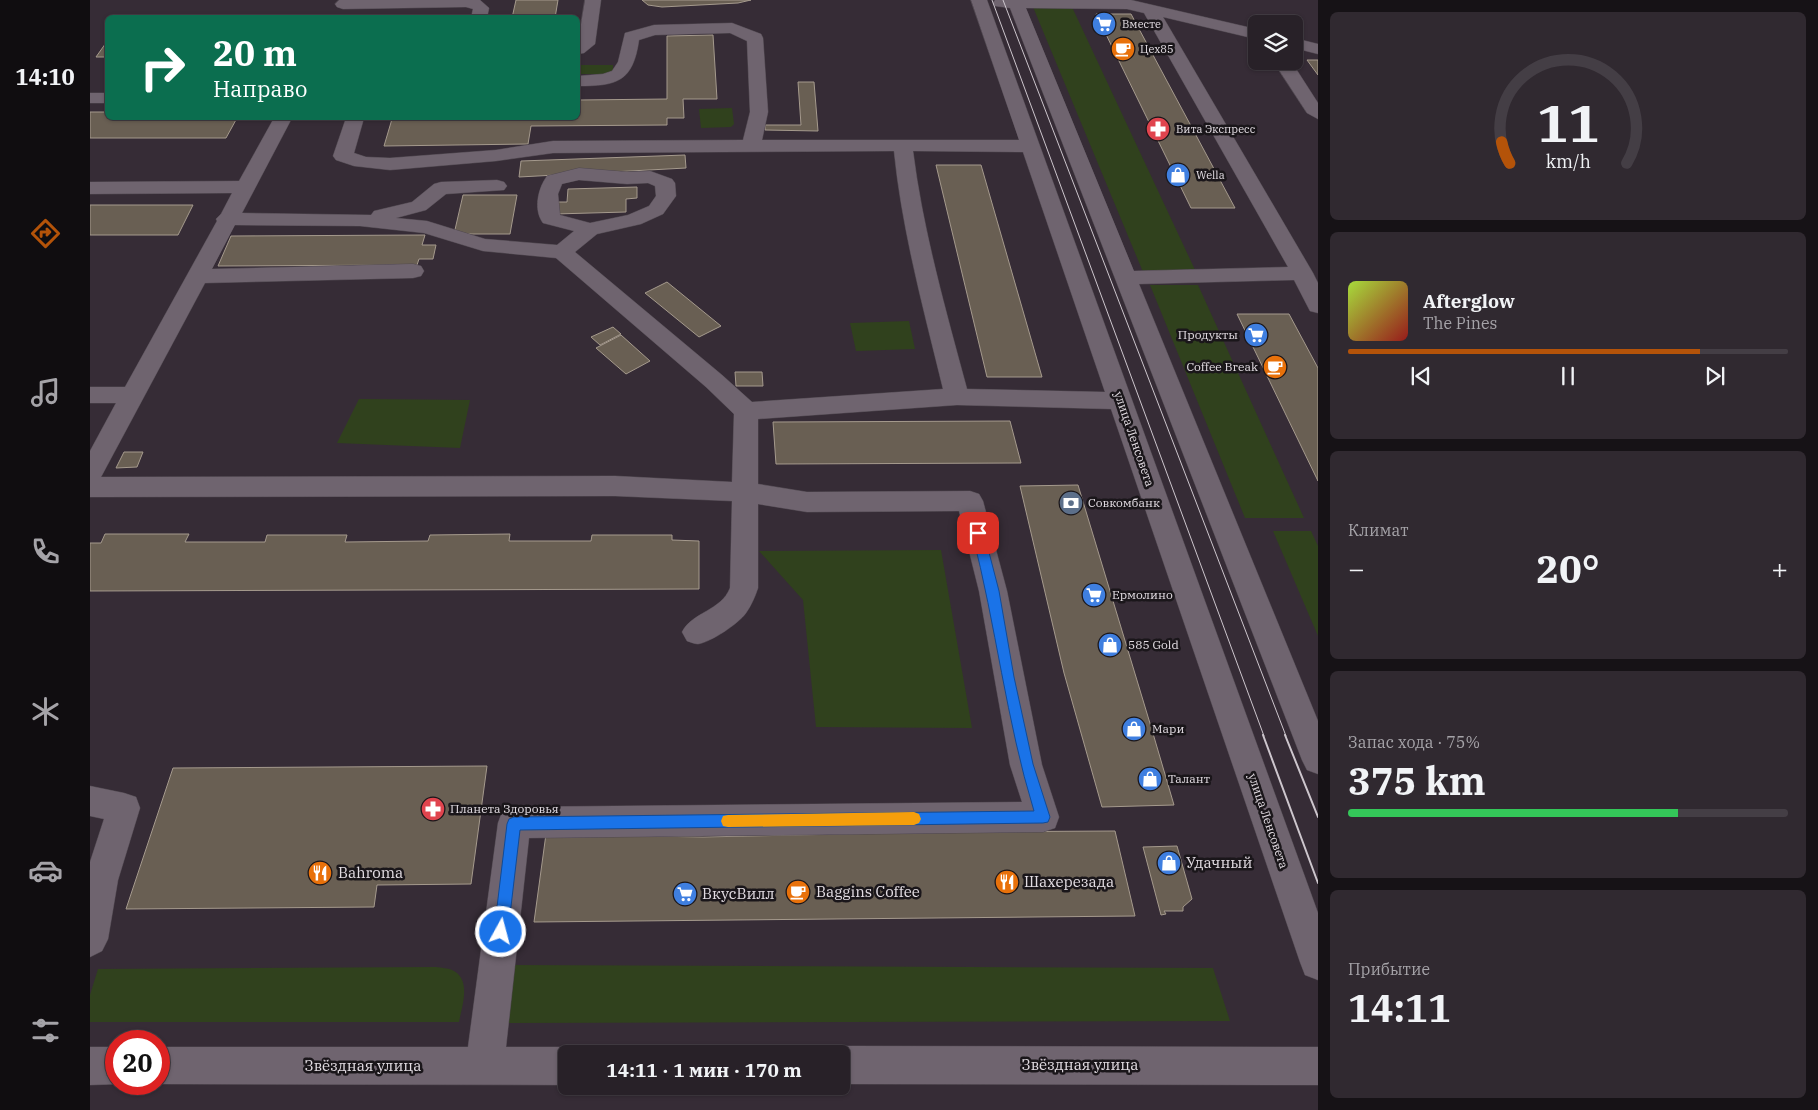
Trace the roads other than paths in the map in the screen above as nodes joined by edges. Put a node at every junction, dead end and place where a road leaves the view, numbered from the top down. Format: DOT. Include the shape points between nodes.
graph roads {
  1 [pos="593,0"];
  2 [pos="979,2"];
  3 [pos="1016,2"];
  4 [pos="341,7"];
  5 [pos="1150,9"];
  6 [pos="480,15"];
  7 [pos="1248,32"];
  8 [pos="1303,45"];
  9 [pos="580,48"];
  10 [pos="1318,49"];
  11 [pos="1288,70"];
  12 [pos="580,80"];
  13 [pos="90,98"];
  14 [pos="105,98"];
  15 [pos="1318,113"];
  16 [pos="282,120"];
  17 [pos="354,120"];
  18 [pos="903,145"];
  19 [pos="751,146"];
  20 [pos="1030,146"];
  21 [pos="497,186"];
  22 [pos="245,187"];
  23 [pos="90,188"];
  24 [pos="226,219"];
  25 [pos="360,220"];
  26 [pos="590,229"];
  27 [pos="562,252"];
  28 [pos="413,271"];
  29 [pos="1302,274"];
  30 [pos="197,276"];
  31 [pos="1126,278"];
  32 [pos="1318,306"];
  33 [pos="90,395"];
  34 [pos="132,395"];
  35 [pos="957,398"];
  36 [pos="1120,401"];
  37 [pos="746,411"];
  38 [pos="90,474"];
  39 [pos="90,487"];
  40 [pos="745,492"];
  41 [pos="697,632"];
  42 [pos="1318,760"];
  43 [pos="90,801"];
  44 [pos="90,938"];
  45 [pos="1318,962"];
  46 [pos="850,1065"];
  47 [pos="90,1066"];
  48 [pos="105,1066"];
  49 [pos="170,1066"];
  50 [pos="485,1066"];
  51 [pos="558,1066"];
  52 [pos="1318,1066"];
  1 -- 9 [label="street" via="586,44"];
  2 -- 3 [label="street"];
  2 -- 20 [label="street, улица Ленсовета"];
  3 -- 5 [label="street" via="1127,4"];
  3 -- 31 [label="street"];
  4 -- 6 [label="street" via="466,2 481,8"];
  5 -- 7 [label="street"];
  5 -- 29 [label="street"];
  8 -- 10 [label="street"];
  11 -- 15 [label="street"];
  12 -- 19 [label="street" via="605,80 617,75 628,60 631,37 654,30 732,28 755,38 759,112"];
  13 -- 14 [label="street"];
  16 -- 22 [label="street"];
  17 -- 19 [label="street" via="343,156 356,162 383,164 511,155 553,147"];
  18 -- 19 [label="street"];
  18 -- 20 [label="street"];
  18 -- 35 [label="street" via="933,303"];
  20 -- 36 [label="street, улица Ленсовета"];
  21 -- 25 [label="street" via="441,188 419,206"];
  22 -- 23 [label="street"];
  22 -- 24 [label="street"];
  24 -- 25 [label="street"];
  24 -- 30 [label="street"];
  25 -- 27 [label="street" via="427,227 483,245"];
  26 -- 26 [label="street" via="634,220 656,210 666,196 666,183 650,177 579,174 554,180 548,194 550,219"];
  26 -- 27 [label="street"];
  27 -- 37 [label="street" via="714,380"];
  28 -- 30 [label="street"];
  29 -- 31 [label="street"];
  29 -- 32 [label="street"];
  30 -- 34 [label="street"];
  31 -- 42 [label="street"];
  33 -- 34 [label="street"];
  34 -- 38 [label="street"];
  35 -- 36 [label="street"];
  35 -- 37 [label="street"];
  36 -- 45 [label="street, улица Ленсовета"];
  37 -- 40 [label="street"];
  39 -- 40 [label="street" via="615,486"];
  40 -- 41 [label="street" via="744,588 740,600 729,614"];
  40 -- 50 [label="street" via="807,502 970,502 993,591 1026,764 1043,817 514,824"];
  43 -- 44 [label="street" via="124,808 101,880"];
  46 -- 52 [label="street, Звёздная улица"];
  47 -- 48 [label="street"];
  49 -- 50 [label="street, Звёздная улица"];
  50 -- 51 [label="street, Звёздная улица"];
}
